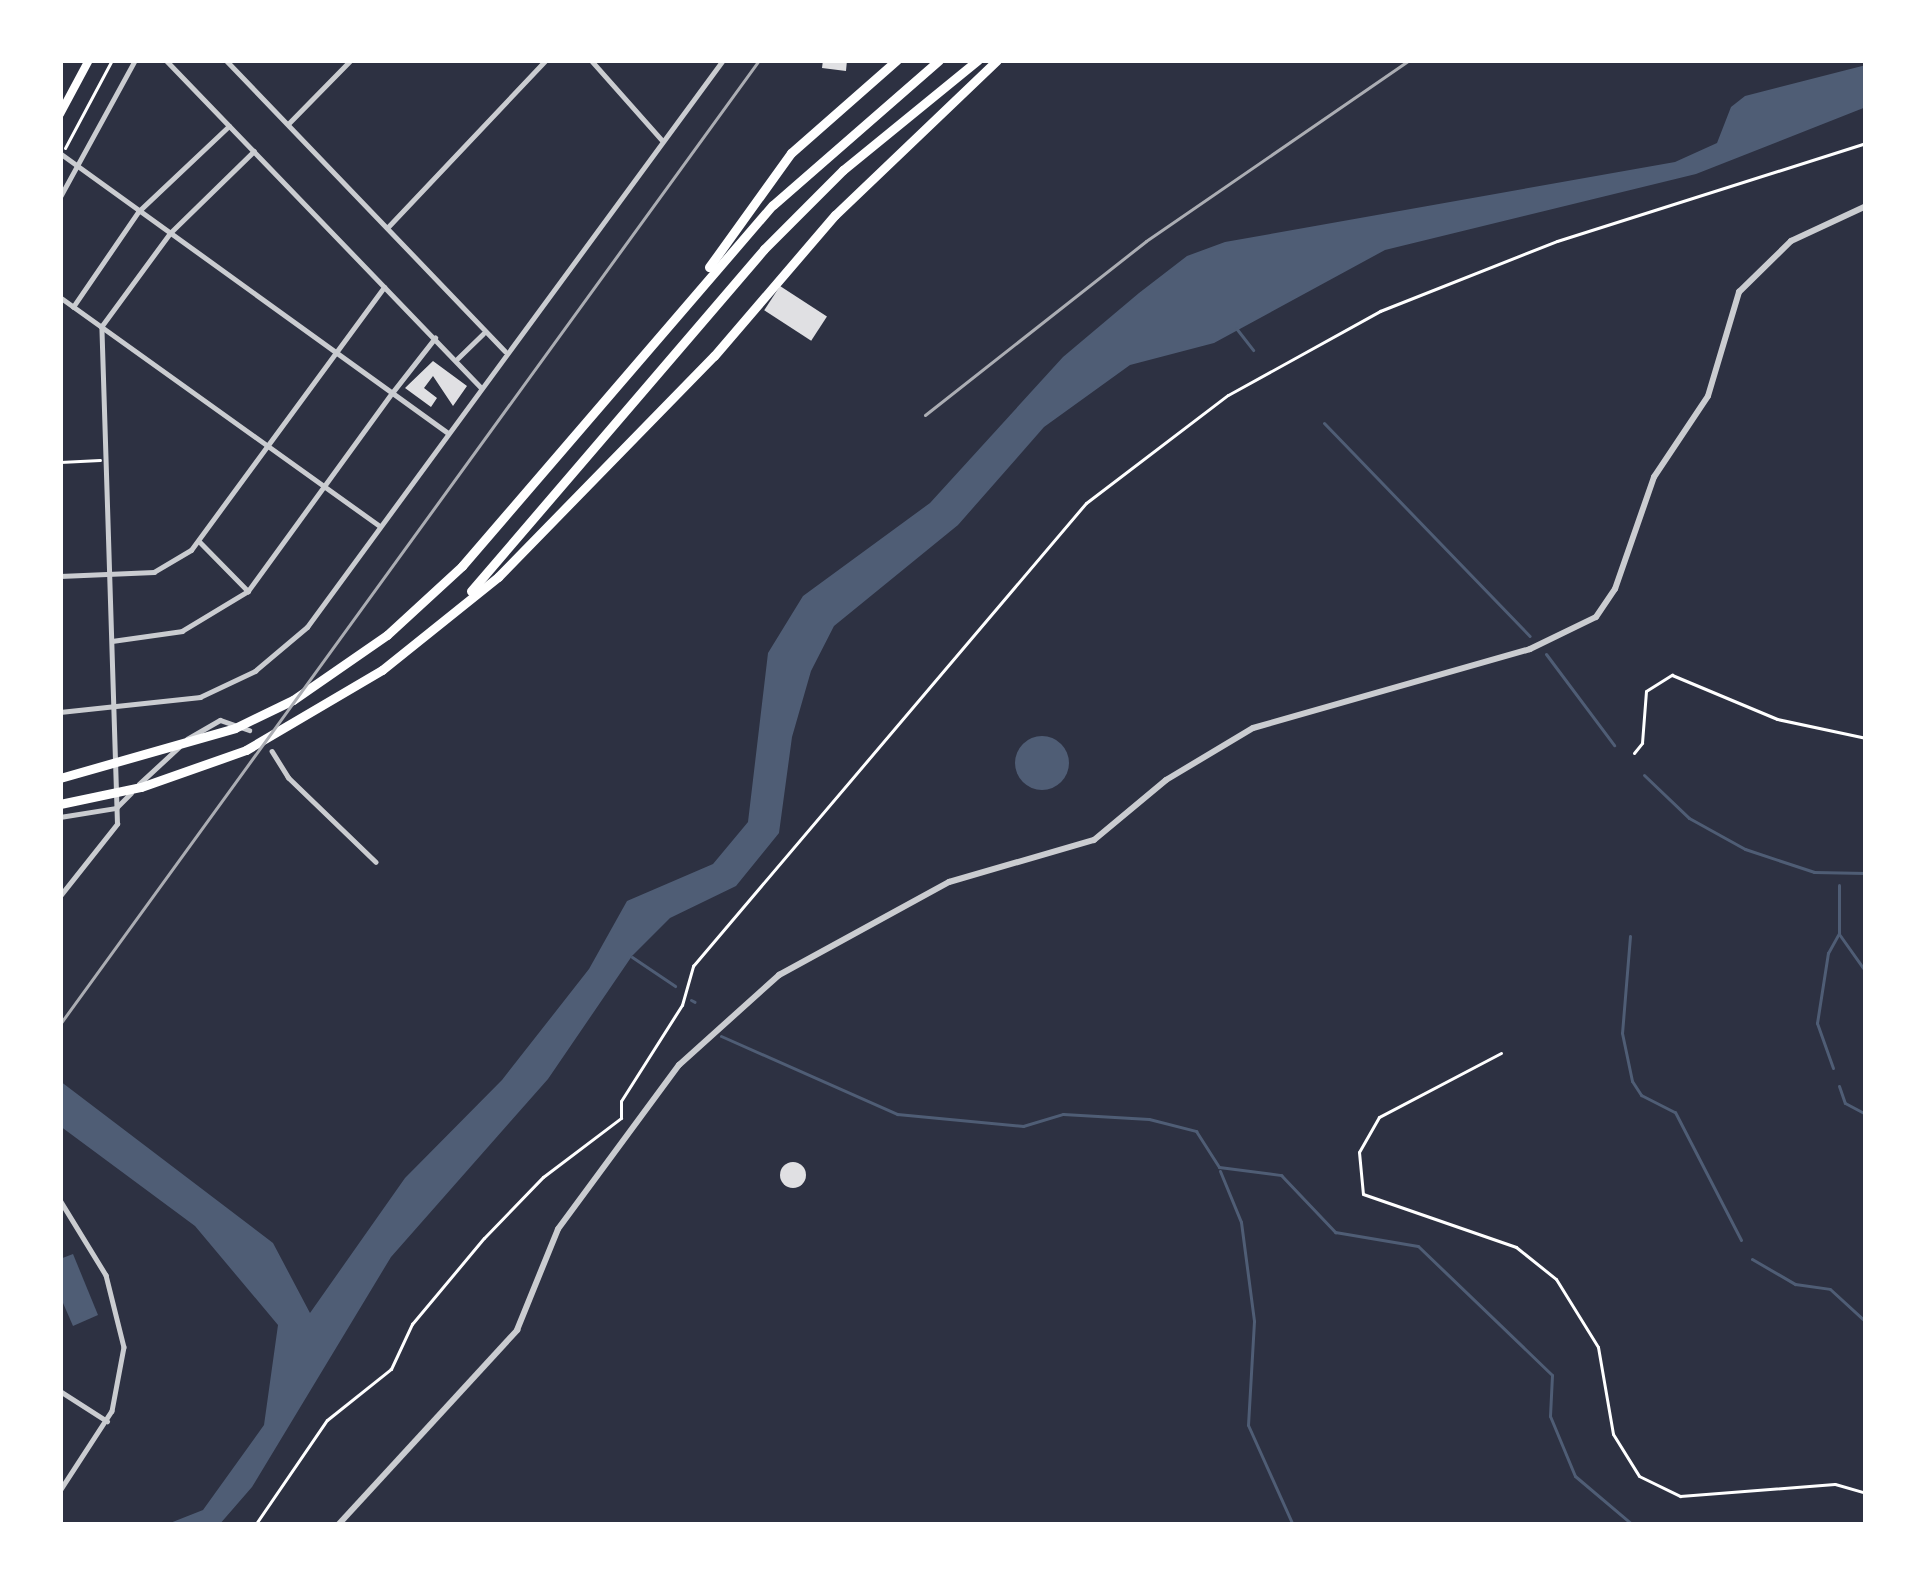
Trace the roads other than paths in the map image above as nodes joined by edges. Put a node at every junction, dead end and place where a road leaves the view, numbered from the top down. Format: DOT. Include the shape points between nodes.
graph roads {
  1 [pos="89,60"];
  2 [pos="135,60"];
  3 [pos="166,60"];
  4 [pos="226,60"];
  5 [pos="351,60"];
  6 [pos="545,60"];
  7 [pos="591,60"];
  8 [pos="723,60"];
  9 [pos="898,60"];
  10 [pos="939,60"];
  11 [pos="978,60"];
  12 [pos="997,60"];
  13 [pos="60,114"];
  14 [pos="289,123"];
  15 [pos="229,126"];
  16 [pos="662,140"];
  17 [pos="254,151"];
  18 [pos="61,154"];
  19 [pos="77,166"];
  20 [pos="60,196"];
  21 [pos="1866,206"];
  22 [pos="138,212"];
  23 [pos="387,228"];
  24 [pos="170,233"];
  25 [pos="384,287"];
  26 [pos="692,292"];
  27 [pos="60,297"];
  28 [pos="73,307"];
  29 [pos="101,327"];
  30 [pos="485,332"];
  31 [pos="435,338"];
  32 [pos="505,351"];
  33 [pos="334,353"];
  34 [pos="458,359"];
  35 [pos="481,387"];
  36 [pos="392,393"];
  37 [pos="448,433"];
  38 [pos="270,448"];
  39 [pos="325,488"];
  40 [pos="380,526"];
  41 [pos="200,542"];
  42 [pos="112,574"];
  43 [pos="60,576"];
  44 [pos="248,590"];
  45 [pos="446,616"];
  46 [pos="112,641"];
  47 [pos="112,710"];
  48 [pos="60,712"];
  49 [pos="249,730"];
  50 [pos="272,751"];
  51 [pos="60,778"];
  52 [pos="60,804"];
  53 [pos="116,808"];
  54 [pos="60,817"];
  55 [pos="376,862"];
  56 [pos="60,896"];
  57 [pos="60,1200"];
  58 [pos="60,1391"];
  59 [pos="107,1421"];
  60 [pos="60,1491"];
  61 [pos="338,1525"];
  1 -- 13 [label="main road"];
  2 -- 19 [label="street"];
  3 -- 15 [label="street"];
  4 -- 14 [label="street"];
  5 -- 14 [label="street"];
  6 -- 23 [label="street"];
  7 -- 16 [label="street"];
  8 -- 16 [label="street"];
  9 -- 26 [label="highway" via="777,168"];
  10 -- 26 [label="highway" via="823,157"];
  11 -- 45 [label="highway" via="844,170 734,281"];
  12 -- 45 [label="highway" via="847,203 714,356 498,577"];
  14 -- 23 [label="street"];
  15 -- 17 [label="street"];
  15 -- 22 [label="street"];
  16 -- 32 [label="street"];
  17 -- 24 [label="street"];
  17 -- 25 [label="street"];
  18 -- 19 [label="street"];
  19 -- 20 [label="street"];
  19 -- 22 [label="street"];
  21 -- 61 [label="street" via="1791,241 1739,292 1711,391 1654,477 1615,589 1596,617 1520,652 1253,728 1154,788 1094,840 931,889 763,986 679,1065 565,1218 517,1330"];
  22 -- 24 [label="street"];
  22 -- 28 [label="street"];
  23 -- 30 [label="street"];
  24 -- 29 [label="street"];
  24 -- 33 [label="street"];
  25 -- 31 [label="street"];
  25 -- 33 [label="street"];
  26 -- 51 [label="highway" via="508,515 386,635 235,728"];
  27 -- 28 [label="street"];
  28 -- 29 [label="street"];
  29 -- 38 [label="street"];
  29 -- 42 [label="street"];
  30 -- 32 [label="street"];
  30 -- 34 [label="street"];
  31 -- 34 [label="street"];
  31 -- 36 [label="street"];
  32 -- 35 [label="street"];
  33 -- 36 [label="street"];
  33 -- 38 [label="street"];
  34 -- 35 [label="street"];
  35 -- 37 [label="street"];
  36 -- 37 [label="street"];
  36 -- 39 [label="street"];
  37 -- 40 [label="street"];
  38 -- 39 [label="street"];
  38 -- 41 [label="street"];
  39 -- 40 [label="street"];
  39 -- 44 [label="street"];
  40 -- 47 [label="street" via="307,627 255,671 175,706"];
  41 -- 42 [label="street" via="154,572"];
  41 -- 44 [label="street"];
  42 -- 43 [label="street"];
  42 -- 46 [label="street"];
  44 -- 46 [label="street" via="182,631"];
  45 -- 52 [label="highway" via="307,720 230,757"];
  46 -- 47 [label="street"];
  47 -- 48 [label="street"];
  47 -- 53 [label="street"];
  49 -- 53 [label="street" via="220,720 201,726"];
  50 -- 55 [label="street" via="288,777"];
  53 -- 54 [label="street"];
  53 -- 56 [label="street" via="117,824"];
  57 -- 59 [label="street" via="106,1275 122,1330 124,1366"];
  58 -- 59 [label="street"];
  59 -- 60 [label="street"];
}
